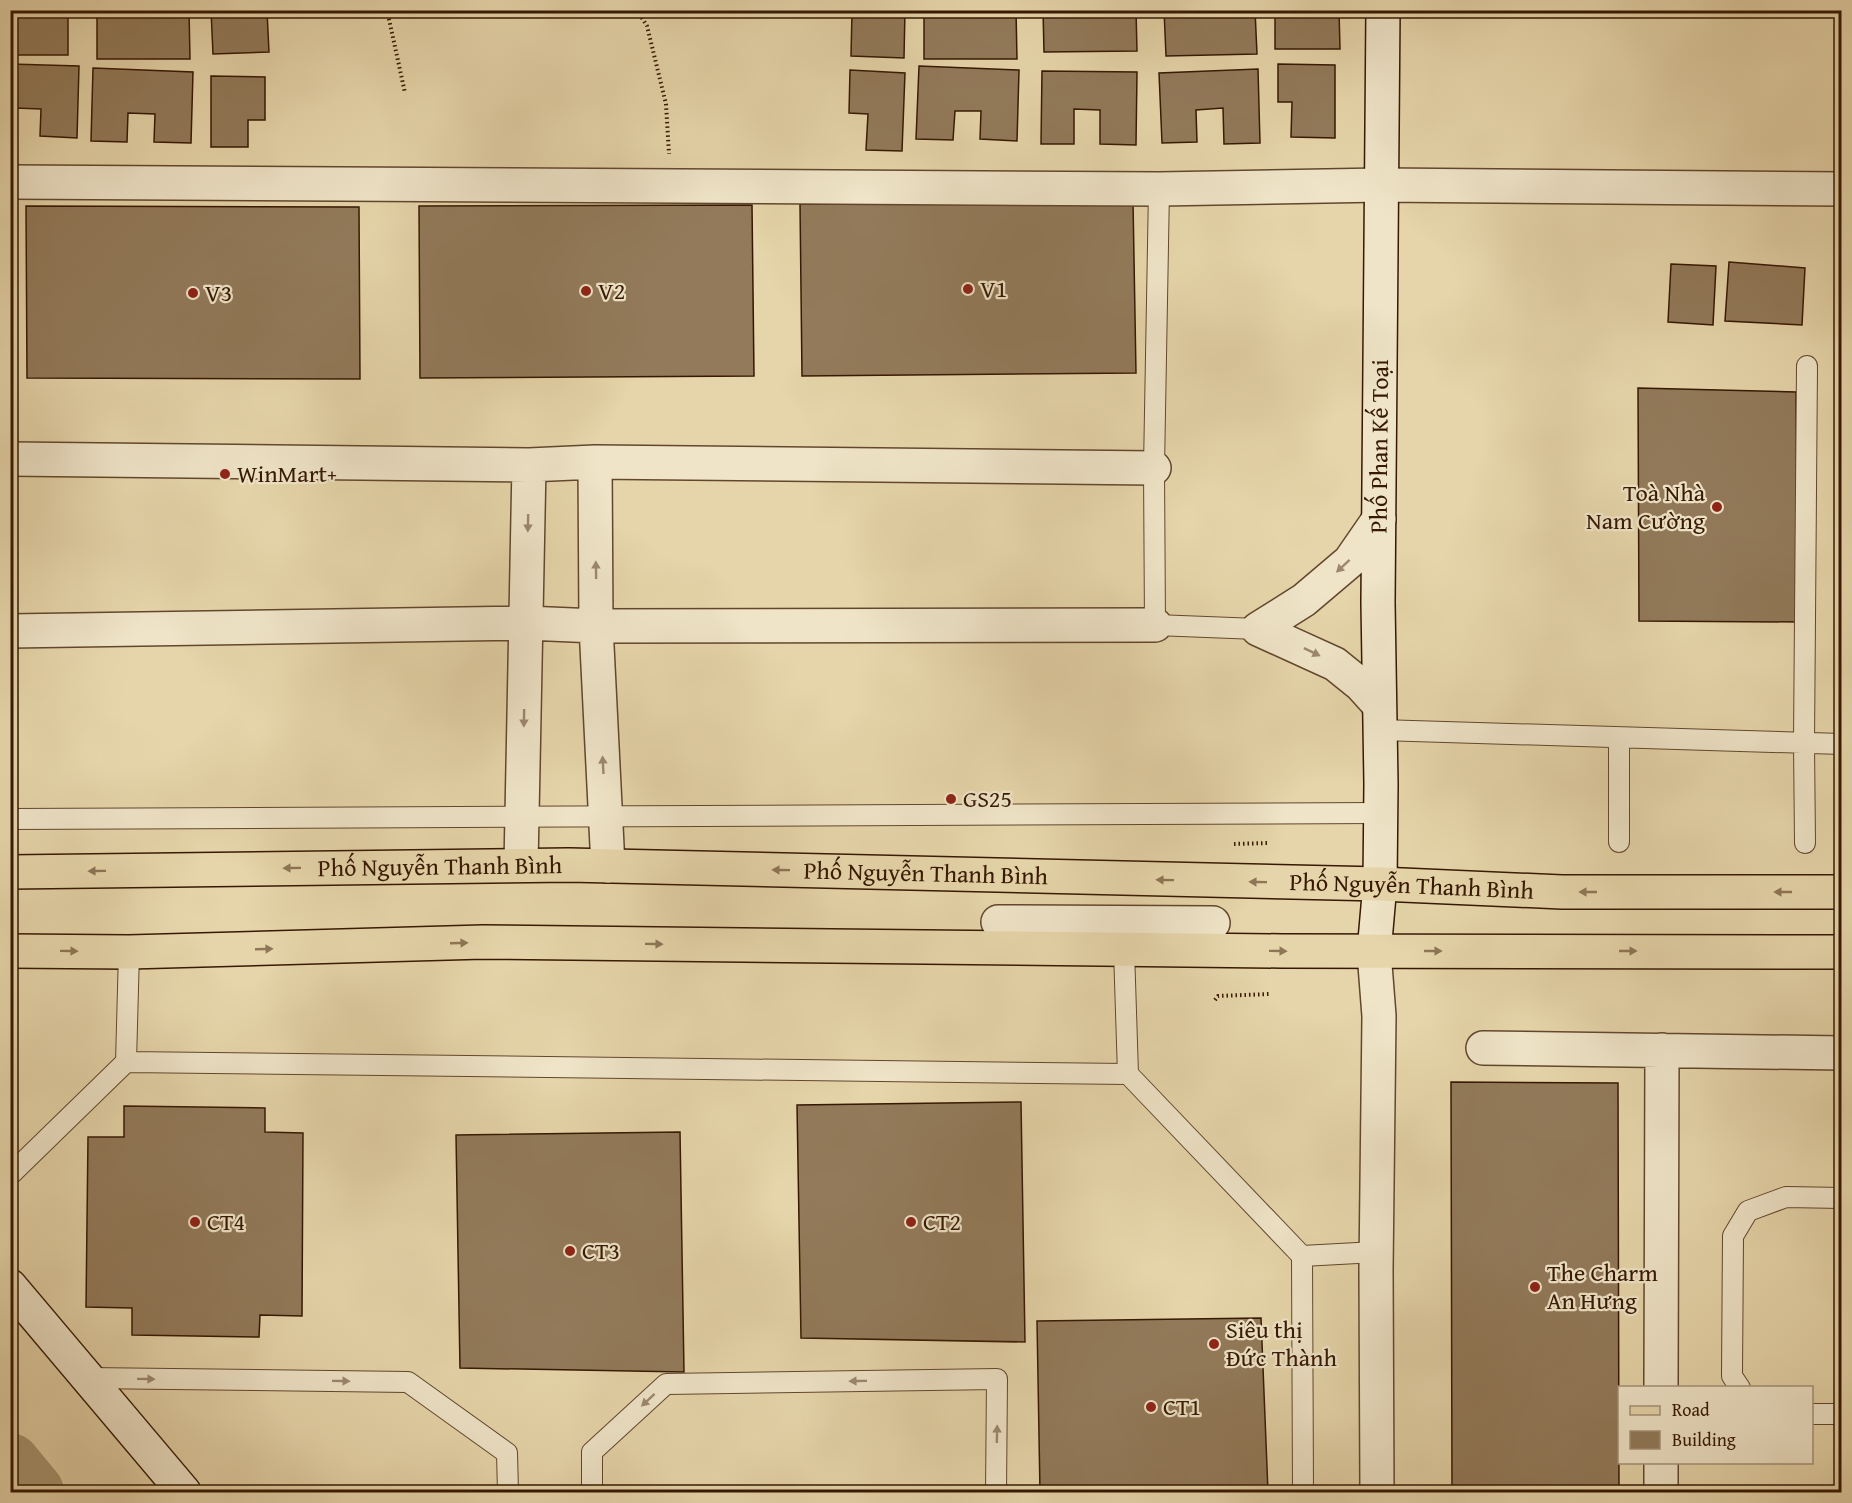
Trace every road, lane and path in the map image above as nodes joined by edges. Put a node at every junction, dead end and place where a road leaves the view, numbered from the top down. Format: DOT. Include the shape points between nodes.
graph roads {
  1 [pos="387,10"];
  2 [pos="636,10"];
  3 [pos="1383,10"];
  4 [pos="405,93"];
  5 [pos="10,182"];
  6 [pos="1381,185"];
  7 [pos="671,186"];
  8 [pos="1158,189"];
  9 [pos="1842,189"];
  10 [pos="1807,366"];
  11 [pos="10,459"];
  12 [pos="595,462"];
  13 [pos="529,465"];
  14 [pos="1154,468"];
  15 [pos="1378,519"];
  16 [pos="526,623"];
  17 [pos="596,626"];
  18 [pos="1155,626"];
  19 [pos="1258,628"];
  20 [pos="10,631"];
  21 [pos="1380,718"];
  22 [pos="1619,738"];
  23 [pos="1804,743"];
  24 [pos="1842,744"];
  25 [pos="1380,813"];
  26 [pos="605,816"];
  27 [pos="522,817"];
  28 [pos="10,819"];
  29 [pos="1619,842"];
  30 [pos="1268,843"];
  31 [pos="1805,843"];
  32 [pos="1227,844"];
  33 [pos="521,865"];
  34 [pos="608,866"];
  35 [pos="10,872"];
  36 [pos="1380,884"];
  37 [pos="1842,892"];
  38 [pos="998,922"];
  39 [pos="1213,923"];
  40 [pos="1124,950"];
  41 [pos="10,951"];
  42 [pos="129,952"];
  43 [pos="1374,952"];
  44 [pos="1842,952"];
  45 [pos="1270,994"];
  46 [pos="1215,1000"];
  47 [pos="1483,1048"];
  48 [pos="1662,1050"];
  49 [pos="1842,1053"];
  50 [pos="126,1062"];
  51 [pos="1128,1074"];
  52 [pos="10,1174"];
  53 [pos="1842,1198"];
  54 [pos="1376,1252"];
  55 [pos="1302,1256"];
  56 [pos="10,1286"];
  57 [pos="88,1378"];
  58 [pos="1661,1386"];
  59 [pos="1739,1386"];
  60 [pos="1813,1414"];
  61 [pos="1842,1414"];
  62 [pos="1661,1464"];
  63 [pos="184,1492"];
  64 [pos="508,1492"];
  65 [pos="592,1492"];
  66 [pos="996,1492"];
  67 [pos="1303,1492"];
  68 [pos="1377,1492"];
  69 [pos="1661,1492"];
  1 -- 4 [label="path"];
  2 -- 7 [label="path" via="647,26 666,104"];
  3 -- 6 [label="street, Phố Phan Kế Toại"];
  5 -- 7 [label="street"];
  6 -- 8 [label="street"];
  6 -- 9 [label="street"];
  6 -- 15 [label="street, Phố Phan Kế Toại"];
  7 -- 8 [label="street"];
  8 -- 14 [label="lane"];
  10 -- 23 [label="lane"];
  11 -- 13 [label="street"];
  12 -- 13 [label="street"];
  12 -- 14 [label="street"];
  17 -- 12 [label="street, one-way"];
  13 -- 16 [label="street, one-way"];
  14 -- 18 [label="lane"];
  15 -- 19 [label="street, one-way" via="1350,561 1304,600"];
  15 -- 21 [label="street, Phố Phan Kế Toại"];
  16 -- 17 [label="street"];
  16 -- 20 [label="street"];
  16 -- 27 [label="street, one-way"];
  17 -- 18 [label="street"];
  26 -- 17 [label="street, one-way"];
  18 -- 19 [label="lane"];
  19 -- 21 [label="street, one-way" via="1335,664 1361,685"];
  21 -- 22 [label="lane"];
  21 -- 25 [label="street, Phố Phan Kế Toại"];
  22 -- 23 [label="lane"];
  22 -- 29 [label="lane"];
  23 -- 24 [label="lane"];
  23 -- 31 [label="lane"];
  25 -- 26 [label="lane"];
  25 -- 36 [label="street, Phố Phan Kế Toại"];
  26 -- 27 [label="lane"];
  26 -- 34 [label="street"];
  27 -- 28 [label="lane"];
  27 -- 33 [label="street"];
  30 -- 32 [label="path"];
  33 -- 34 [label="main road, Phố Nguyễn Thanh Bình"];
  33 -- 35 [label="main road, Phố Nguyễn Thanh Bình, one-way"];
  36 -- 34 [label="main road, Phố Nguyễn Thanh Bình, one-way"];
  37 -- 36 [label="main road, Phố Nguyễn Thanh Bình, one-way" via="1562,892"];
  36 -- 43 [label="street, Phố Phan Kế Toại"];
  38 -- 39 [label="street"];
  42 -- 40 [label="main road, one-way" via="483,942"];
  40 -- 43 [label="main road, one-way"];
  40 -- 51 [label="lane"];
  41 -- 42 [label="main road, one-way"];
  42 -- 50 [label="lane"];
  43 -- 44 [label="main road, one-way"];
  43 -- 54 [label="street, Phố Phan Kế Toại" via="1379,1016"];
  45 -- 46 [label="path" via="1218,996"];
  47 -- 48 [label="street"];
  48 -- 49 [label="street"];
  48 -- 58 [label="street"];
  50 -- 51 [label="lane"];
  50 -- 52 [label="lane"];
  51 -- 55 [label="lane"];
  53 -- 59 [label="lane" via="1786,1197 1748,1211 1733,1236 1732,1376"];
  54 -- 55 [label="lane"];
  54 -- 68 [label="street, Phố Phan Kế Toại"];
  55 -- 67 [label="lane"];
  56 -- 57 [label="street"];
  57 -- 63 [label="street"];
  57 -- 64 [label="lane, one-way" via="408,1382 507,1453"];
  60 -- 61 [label="lane"];
  62 -- 69 [label="street"];
  66 -- 65 [label="lane, one-way" via="997,1379 666,1384 592,1452"];
}
